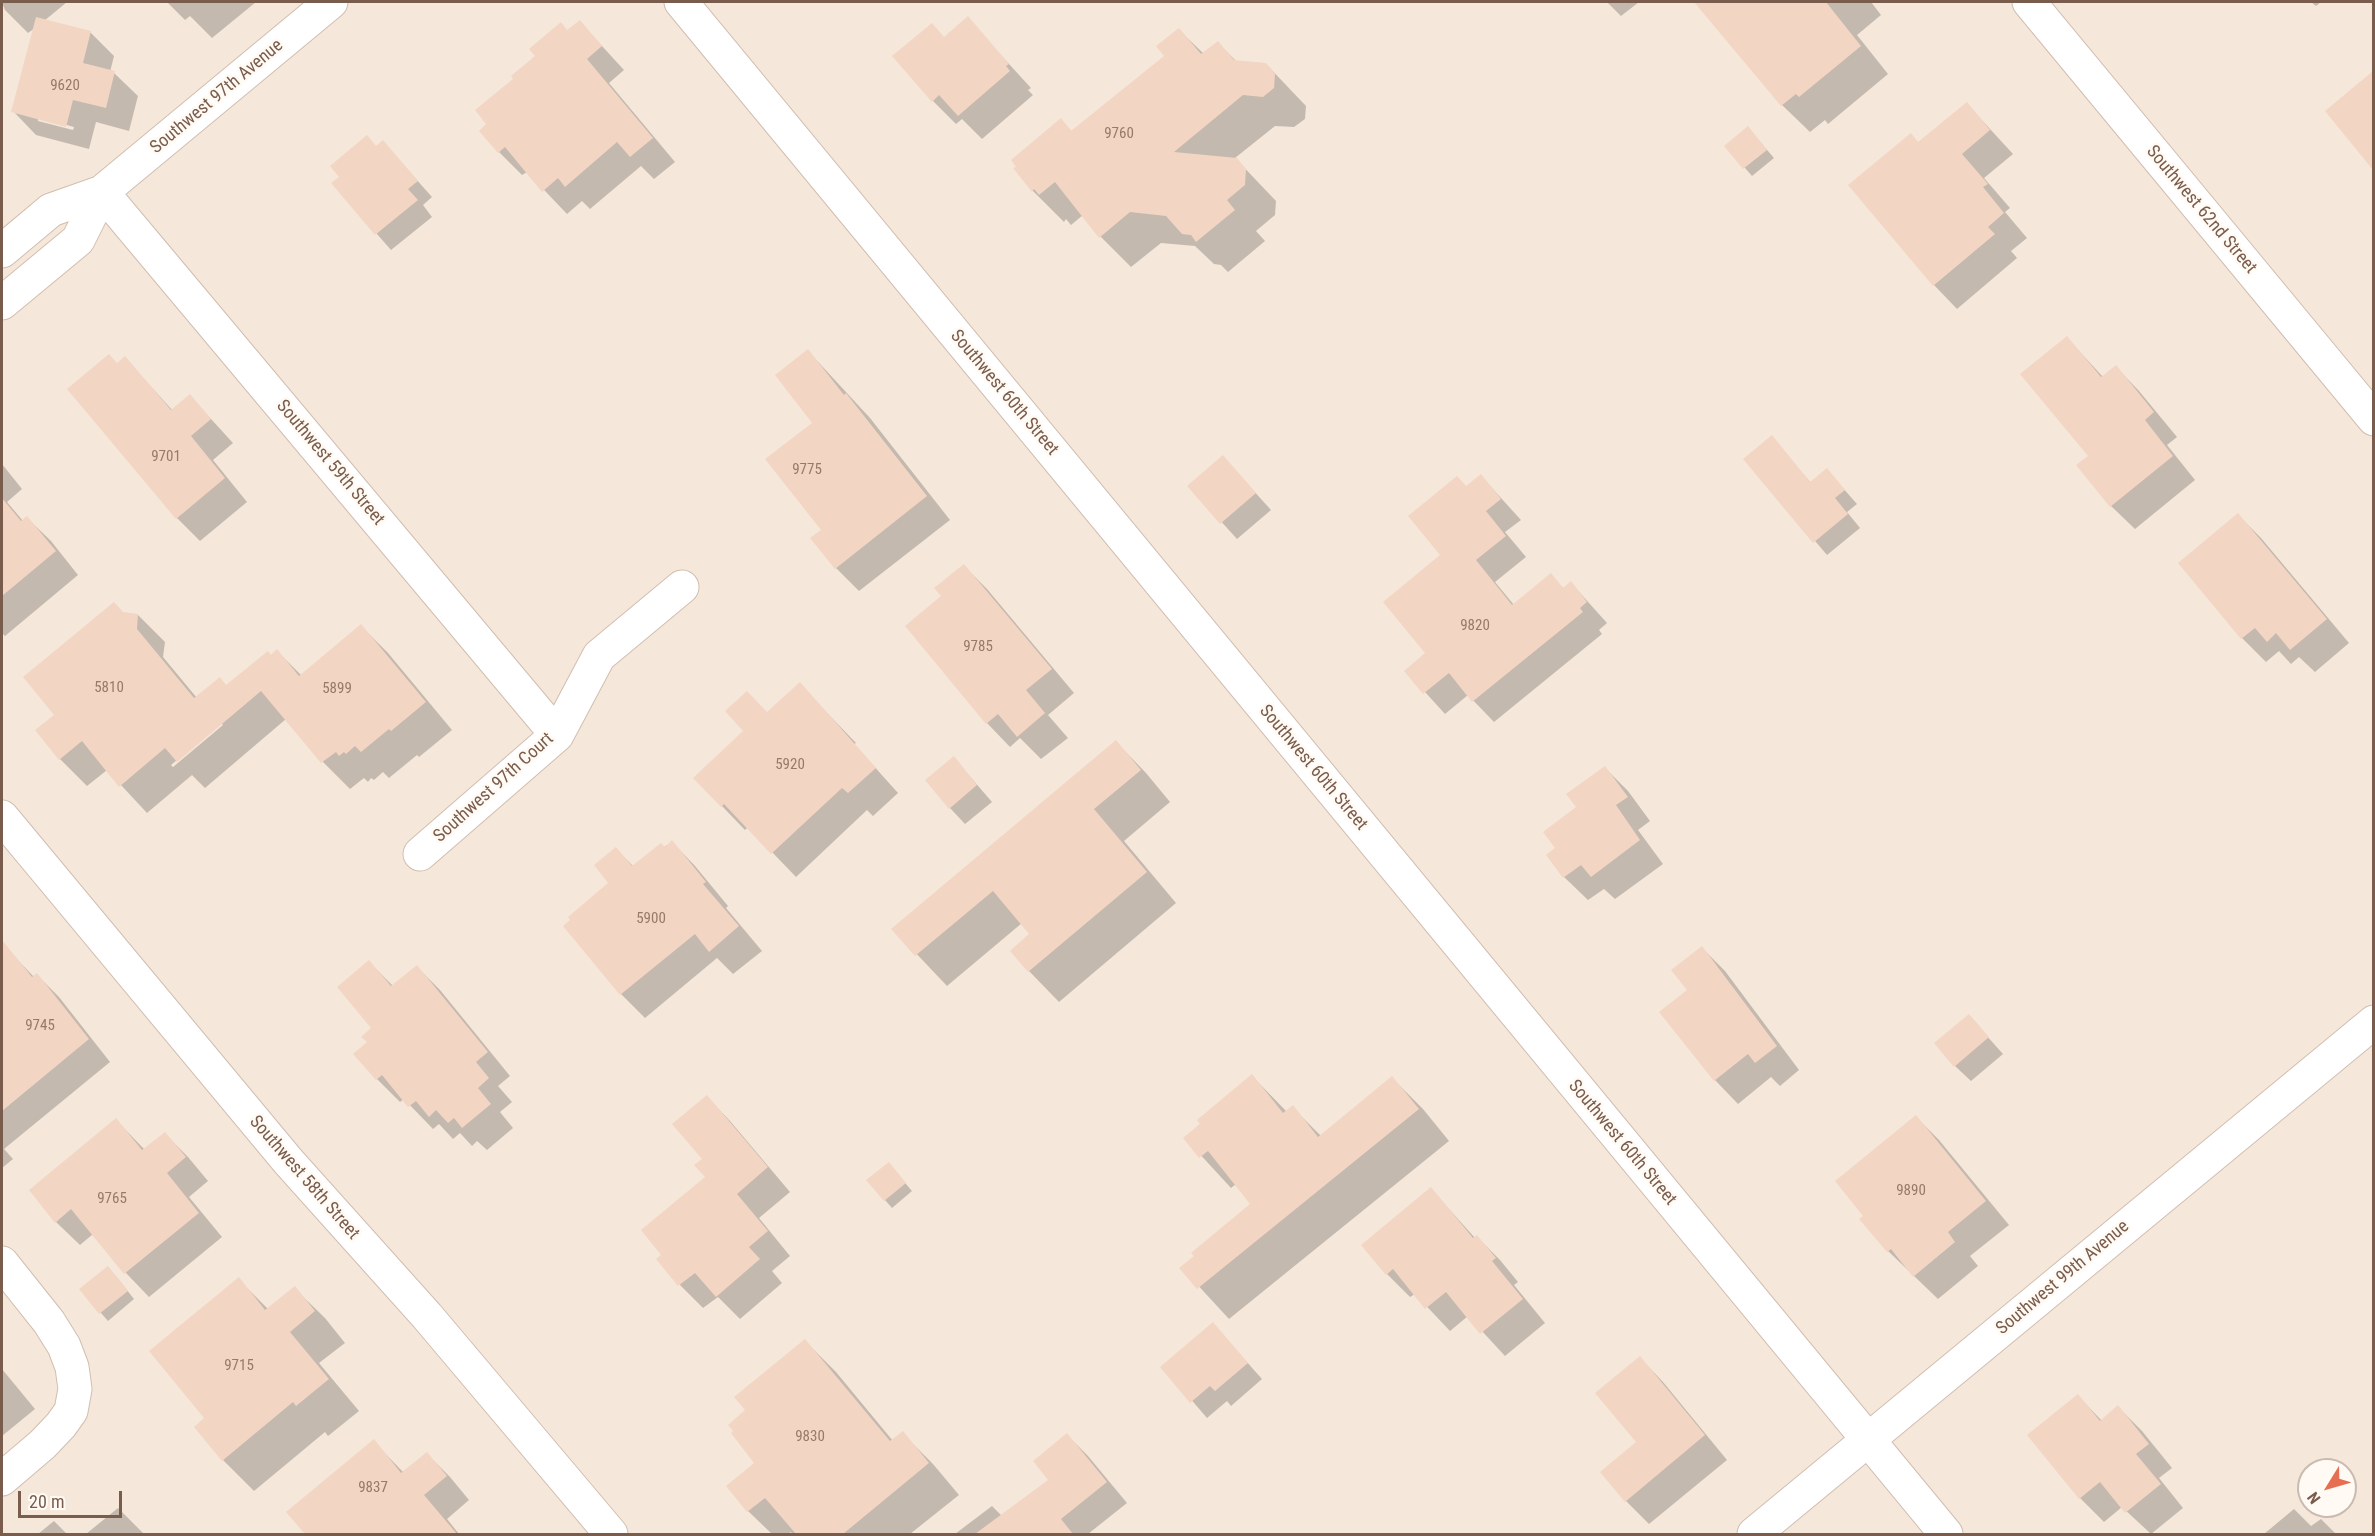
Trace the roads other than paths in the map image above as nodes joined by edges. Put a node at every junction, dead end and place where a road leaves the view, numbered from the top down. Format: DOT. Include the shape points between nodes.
graph roads {
  1 [pos="331,2"];
  2 [pos="681,2"];
  3 [pos="2029,2"];
  4 [pos="102,192"];
  5 [pos="2,251"];
  6 [pos="2,303"];
  7 [pos="2373,420"];
  8 [pos="682,587"];
  9 [pos="556,735"];
  10 [pos="2,817"];
  11 [pos="420,854"];
  12 [pos="2373,1022"];
  13 [pos="2,1263"];
  14 [pos="1867,1440"];
  15 [pos="2,1479"];
  16 [pos="611,1534"];
  17 [pos="1754,1534"];
  18 [pos="1946,1534"];
  1 -- 4 [label="street, Southwest 97th Avenue"];
  2 -- 14 [label="street, Southwest 60th Street"];
  3 -- 7 [label="street, Southwest 62nd Street"];
  4 -- 5 [label="street, Southwest 97th Avenue" via="51,210"];
  4 -- 6 [label="street, Southwest 97th Avenue" via="78,240"];
  4 -- 9 [label="street, Southwest 59th Street"];
  8 -- 9 [label="street, Southwest 97th Court" via="599,656"];
  9 -- 11 [label="street, Southwest 97th Court"];
  10 -- 16 [label="street, Southwest 58th Street" via="280,1152 427,1316"];
  12 -- 14 [label="street, Southwest 99th Avenue"];
  13 -- 15 [label="street" via="50,1322 64,1346 75,1389 71,1410 61,1425"];
  14 -- 17 [label="street, Southwest 99th Avenue"];
  14 -- 18 [label="street, Southwest 60th Street"];
}
